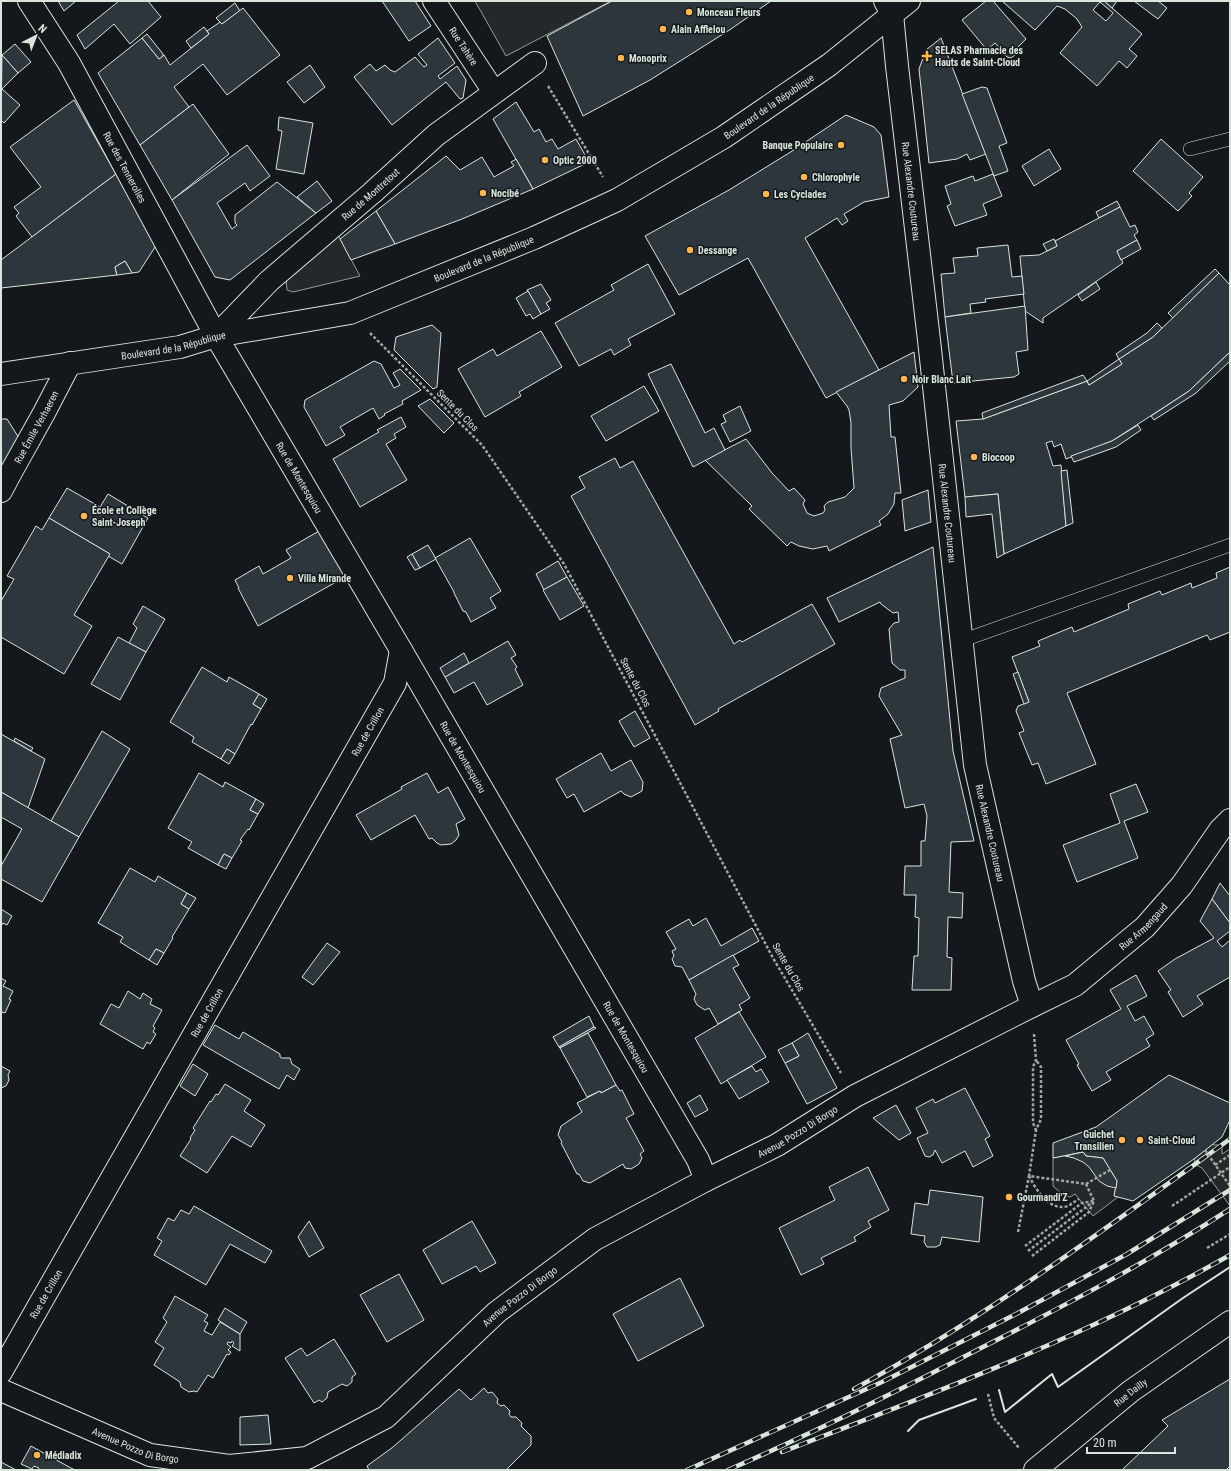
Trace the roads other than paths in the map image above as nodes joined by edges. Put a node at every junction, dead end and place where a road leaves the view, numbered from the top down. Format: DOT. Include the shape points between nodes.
graph roads {
  1 [pos="29,1"];
  2 [pos="434,1"];
  3 [pos="909,1"];
  4 [pos="889,8"];
  5 [pos="535,63"];
  6 [pos="494,92"];
  7 [pos="1230,139"];
  8 [pos="1190,149"];
  9 [pos="216,336"];
  10 [pos="70,363"];
  11 [pos="1,374"];
  12 [pos="1,491"];
  13 [pos="1230,545"];
  14 [pos="961,641"];
  15 [pos="401,650"];
  16 [pos="1230,820"];
  17 [pos="1032,1006"];
  18 [pos="706,1180"];
  19 [pos="1230,1322"];
  20 [pos="1,1372"];
  21 [pos="1,1390"];
  22 [pos="1036,1469"];
  1 -- 9 [label="street, Rue des Tennerolles" via="69,63"];
  2 -- 6 [label="street, Rue Tahère"];
  3 -- 4 [label="street, Boulevard de la République"];
  4 -- 9 [label="street, Boulevard de la République" via="829,65 724,137 617,200 534,238 350,313"];
  4 -- 14 [label="street, Rue Alexandre Coutureau" via="929,340"];
  5 -- 6 [label="street, Rue de Montretout"];
  6 -- 9 [label="street, Rue de Montretout" via="436,135 271,279"];
  7 -- 8 [label="lane"];
  9 -- 10 [label="street, Boulevard de la République" via="180,347"];
  9 -- 15 [label="street, Rue de Montesquiou"];
  10 -- 11 [label="street, Boulevard de la République"];
  10 -- 12 [label="street, Rue Émile Verhaeren"];
  13 -- 14 [label="lane"];
  14 -- 17 [label="street, Rue Alexandre Coutureau" via="975,765 1024,981"];
  15 -- 18 [label="street, Rue de Montesquiou" via="698,1160"];
  15 -- 20 [label="street, Rue de Crillon" via="395,683"];
  16 -- 17 [label="street, Rue Armengaud" via="1220,830 1182,885 1145,927 1075,986"];
  17 -- 18 [label="street, Avenue Pozzo Di Borgo" via="855,1096 777,1145"];
  18 -- 21 [label="street, Avenue Pozzo Di Borgo" via="595,1239 497,1312 386,1417 307,1458 229,1466 150,1455"];
  19 -- 22 [label="street, Rue Dailly" via="1131,1391"];
}
